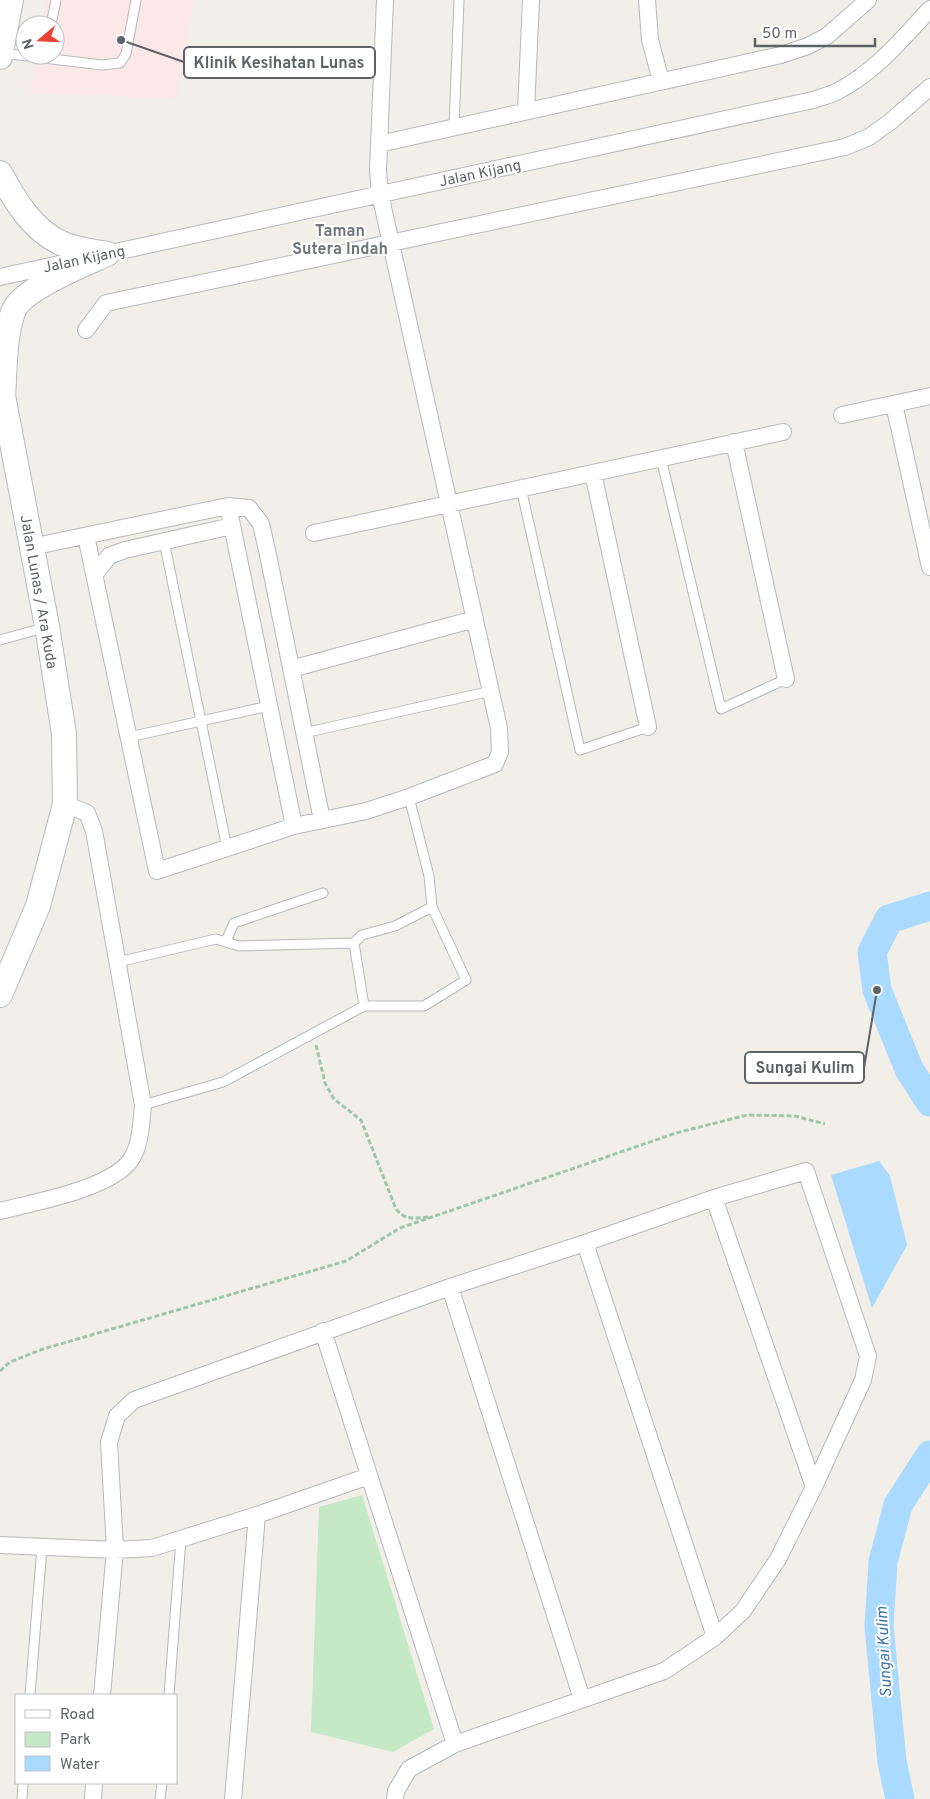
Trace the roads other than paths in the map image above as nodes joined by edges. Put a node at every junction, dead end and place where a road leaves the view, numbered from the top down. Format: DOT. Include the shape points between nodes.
graph roads {
  1 [pos="11,0"];
  2 [pos="56,0"];
  3 [pos="136,0"];
  4 [pos="386,0"];
  5 [pos="459,0"];
  6 [pos="531,0"];
  7 [pos="647,0"];
  8 [pos="868,0"];
  9 [pos="930,9"];
  10 [pos="54,15"];
  11 [pos="0,55"];
  12 [pos="15,56"];
  13 [pos="65,60"];
  14 [pos="661,81"];
  15 [pos="930,87"];
  16 [pos="526,111"];
  17 [pos="454,127"];
  18 [pos="379,144"];
  19 [pos="0,173"];
  20 [pos="380,194"];
  21 [pos="391,242"];
  22 [pos="107,254"];
  23 [pos="0,277"];
  24 [pos="86,330"];
  25 [pos="2,389"];
  26 [pos="930,396"];
  27 [pos="894,404"];
  28 [pos="842,415"];
  29 [pos="783,432"];
  30 [pos="734,442"];
  31 [pos="661,458"];
  32 [pos="593,472"];
  33 [pos="521,488"];
  34 [pos="449,504"];
  35 [pos="228,506"];
  36 [pos="232,526"];
  37 [pos="314,533"];
  38 [pos="86,536"];
  39 [pos="164,541"];
  40 [pos="31,547"];
  41 [pos="930,567"];
  42 [pos="94,575"];
  43 [pos="475,619"];
  44 [pos="47,626"];
  45 [pos="0,640"];
  46 [pos="292,669"];
  47 [pos="786,679"];
  48 [pos="491,691"];
  49 [pos="269,706"];
  50 [pos="201,721"];
  51 [pos="648,727"];
  52 [pos="304,733"];
  53 [pos="129,737"];
  54 [pos="409,798"];
  55 [pos="65,804"];
  56 [pos="322,820"];
  57 [pos="294,826"];
  58 [pos="227,848"];
  59 [pos="323,893"];
  60 [pos="432,907"];
  61 [pos="226,942"];
  62 [pos="354,943"];
  63 [pos="118,962"];
  64 [pos="0,995"];
  65 [pos="364,1006"];
  66 [pos="143,1105"];
  67 [pos="714,1198"];
  68 [pos="0,1212"];
  69 [pos="586,1243"];
  70 [pos="450,1287"];
  71 [pos="323,1331"];
  72 [pos="369,1476"];
  73 [pos="814,1487"];
  74 [pos="257,1515"];
  75 [pos="181,1539"];
  76 [pos="0,1545"];
  77 [pos="42,1547"];
  78 [pos="115,1550"];
  79 [pos="715,1636"];
  80 [pos="30,1694"];
  81 [pos="102,1694"];
  82 [pos="169,1694"];
  83 [pos="582,1699"];
  84 [pos="455,1744"];
  85 [pos="23,1784"];
  86 [pos="94,1784"];
  87 [pos="162,1784"];
  88 [pos="22,1799"];
  89 [pos="27,1799"];
  90 [pos="93,1799"];
  91 [pos="160,1799"];
  92 [pos="233,1799"];
  93 [pos="395,1799"];
  1 -- 11 [label="main road"];
  2 -- 10 [label="lane"];
  3 -- 13 [label="lane" via="126,54 120,64"];
  4 -- 18 [label="street"];
  5 -- 17 [label="lane"];
  6 -- 16 [label="street"];
  7 -- 14 [label="street" via="650,40"];
  8 -- 14 [label="street" via="827,36 808,46 781,55"];
  9 -- 20 [label="street, Jalan Kijang" via="887,56 838,92"];
  11 -- 12 [label="lane"];
  14 -- 16 [label="street"];
  15 -- 21 [label="street" via="869,137 845,147"];
  16 -- 17 [label="street"];
  17 -- 18 [label="street"];
  18 -- 20 [label="street"];
  19 -- 22 [label="main road" via="35,225 60,243"];
  20 -- 21 [label="street"];
  20 -- 22 [label="street, Jalan Kijang"];
  21 -- 24 [label="street" via="106,304"];
  21 -- 34 [label="street"];
  22 -- 23 [label="street, Jalan Kijang"];
  22 -- 25 [label="main road, Jalan Lunas / Ara Kuda" via="51,280 26,296 14,310"];
  25 -- 40 [label="main road, Jalan Lunas / Ara Kuda"];
  26 -- 27 [label="street"];
  27 -- 28 [label="street"];
  27 -- 41 [label="street"];
  29 -- 30 [label="street"];
  30 -- 31 [label="street"];
  30 -- 47 [label="street"];
  31 -- 32 [label="street"];
  31 -- 47 [label="lane" via="721,709"];
  32 -- 33 [label="street"];
  32 -- 51 [label="street"];
  33 -- 34 [label="street"];
  33 -- 51 [label="lane" via="580,750"];
  34 -- 37 [label="street"];
  34 -- 43 [label="street"];
  35 -- 36 [label="street"];
  35 -- 38 [label="street"];
  35 -- 46 [label="street" via="250,508 261,524"];
  36 -- 39 [label="street"];
  36 -- 49 [label="street"];
  38 -- 40 [label="street"];
  38 -- 42 [label="street"];
  39 -- 42 [label="street" via="109,556"];
  39 -- 50 [label="lane"];
  40 -- 44 [label="main road, Jalan Lunas / Ara Kuda"];
  42 -- 53 [label="street"];
  43 -- 46 [label="street"];
  43 -- 48 [label="street"];
  44 -- 45 [label="lane"];
  44 -- 55 [label="main road, Jalan Lunas / Ara Kuda" via="64,734"];
  46 -- 52 [label="street"];
  48 -- 52 [label="lane"];
  48 -- 54 [label="street" via="499,728 500,752 496,764"];
  49 -- 50 [label="lane"];
  49 -- 57 [label="street"];
  50 -- 53 [label="lane"];
  50 -- 58 [label="lane"];
  52 -- 56 [label="street"];
  53 -- 58 [label="street" via="157,871"];
  54 -- 56 [label="street"];
  54 -- 60 [label="lane" via="429,876"];
  55 -- 63 [label="street" via="87,813 94,831"];
  55 -- 64 [label="main road, Jalan Lunas / Ara Kuda" via="38,906"];
  56 -- 57 [label="street"];
  57 -- 58 [label="street"];
  59 -- 61 [label="lane" via="234,923"];
  60 -- 62 [label="lane" via="395,926 362,935"];
  60 -- 65 [label="lane" via="466,980 424,1006"];
  61 -- 62 [label="lane" via="239,946"];
  61 -- 63 [label="lane" via="216,939"];
  62 -- 65 [label="lane"];
  63 -- 66 [label="street"];
  65 -- 66 [label="lane" via="223,1082"];
  66 -- 68 [label="street" via="137,1146 130,1160 113,1176 78,1190"];
  67 -- 69 [label="street"];
  67 -- 73 [label="street"];
  67 -- 73 [label="street" via="806,1171 868,1356 863,1380"];
  69 -- 70 [label="street"];
  69 -- 79 [label="street"];
  70 -- 71 [label="street"];
  70 -- 83 [label="street"];
  71 -- 72 [label="street"];
  71 -- 78 [label="street" via="134,1400 117,1416 110,1442"];
  72 -- 74 [label="street"];
  72 -- 84 [label="street"];
  73 -- 79 [label="street" via="778,1559 743,1611"];
  74 -- 75 [label="street"];
  74 -- 92 [label="street"];
  75 -- 78 [label="street" via="152,1548"];
  75 -- 82 [label="lane"];
  76 -- 77 [label="street"];
  77 -- 78 [label="street"];
  77 -- 80 [label="lane"];
  78 -- 81 [label="street"];
  79 -- 83 [label="street" via="664,1671"];
  83 -- 84 [label="street"];
  84 -- 93 [label="street" via="409,1769"];
  85 -- 88 [label="lane"];
  86 -- 90 [label="street"];
  87 -- 91 [label="lane"];
  88 -- 89 [label="lane"];
}
